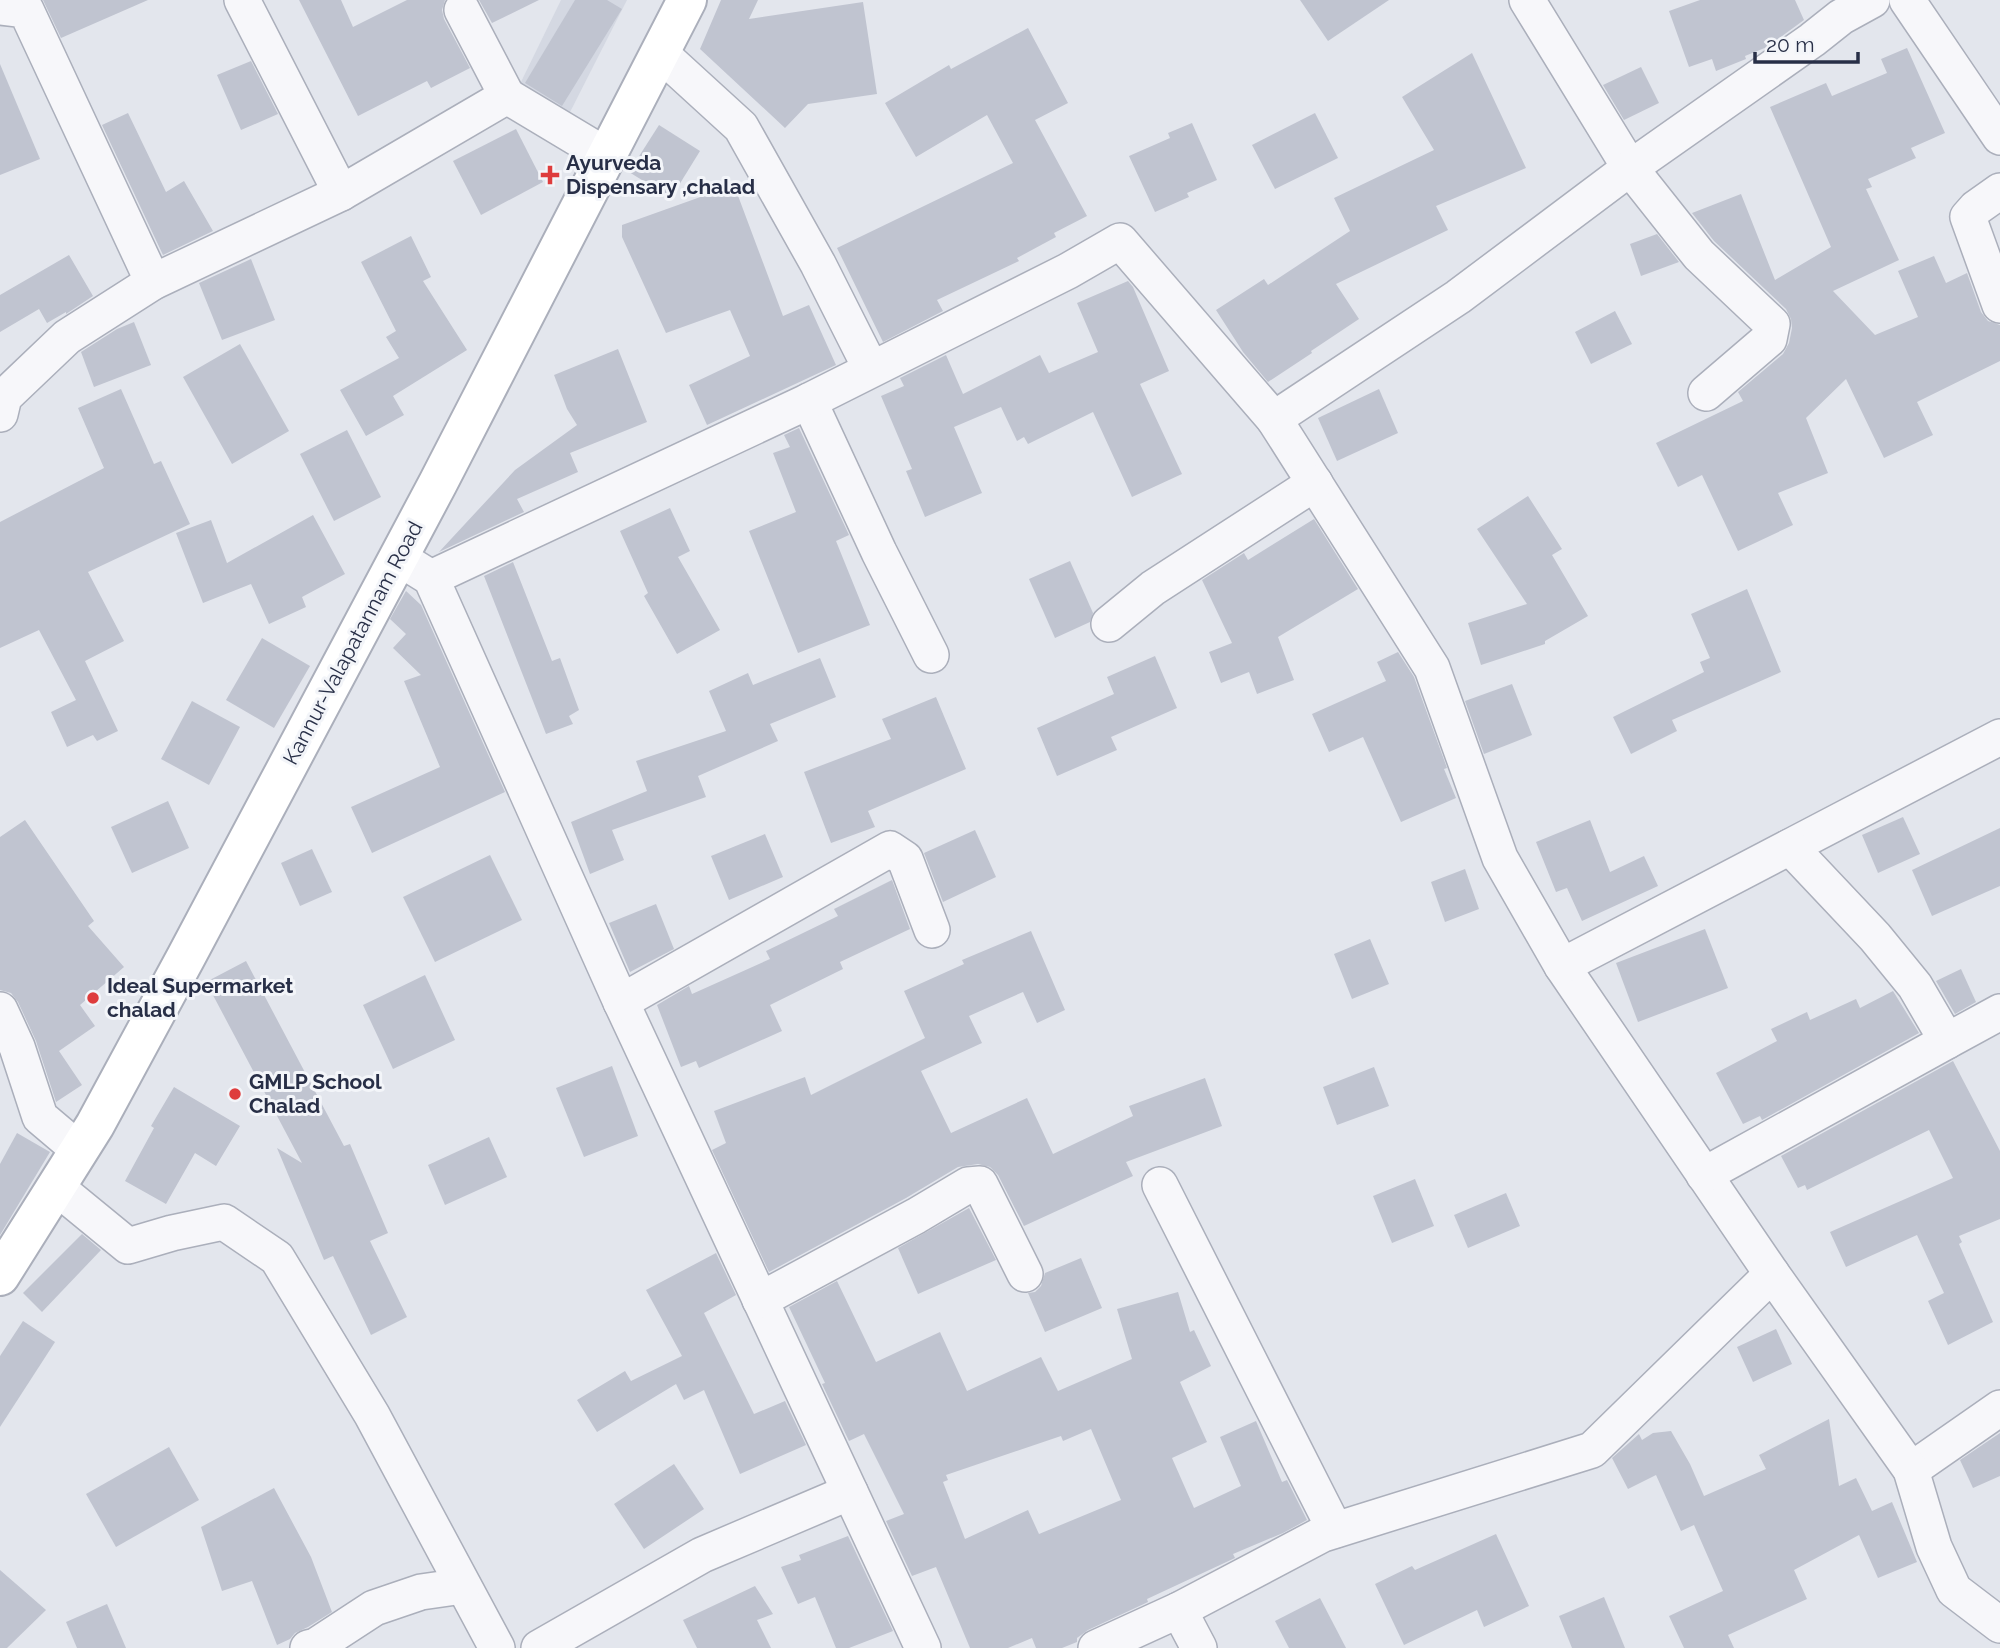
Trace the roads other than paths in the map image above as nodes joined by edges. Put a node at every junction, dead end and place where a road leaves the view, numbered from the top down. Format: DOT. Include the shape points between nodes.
graph roads {
  1 [pos="242,0"];
  2 [pos="687,0"];
  3 [pos="1527,0"];
  4 [pos="1872,0"];
  5 [pos="1907,0"];
  6 [pos="0,7"];
  7 [pos="1837,9"];
  8 [pos="462,10"];
  9 [pos="660,53"];
  10 [pos="507,96"];
  11 [pos="2000,137"];
  12 [pos="607,156"];
  13 [pos="1630,168"];
  14 [pos="2000,191"];
  15 [pos="341,194"];
  16 [pos="153,282"];
  17 [pos="2000,305"];
  18 [pos="870,369"];
  19 [pos="1706,393"];
  20 [pos="809,401"];
  21 [pos="0,414"];
  22 [pos="1273,419"];
  23 [pos="1315,483"];
  24 [pos="398,558"];
  25 [pos="431,578"];
  26 [pos="1109,624"];
  27 [pos="931,655"];
  28 [pos="2000,737"];
  29 [pos="1790,846"];
  30 [pos="932,930"];
  31 [pos="1562,966"];
  32 [pos="621,1002"];
  33 [pos="0,1010"];
  34 [pos="2000,1013"];
  35 [pos="1947,1041"];
  36 [pos="79,1150"];
  37 [pos="1704,1175"];
  38 [pos="1160,1185"];
  39 [pos="56,1187"];
  40 [pos="1025,1274"];
  41 [pos="1772,1274"];
  42 [pos="0,1276"];
  43 [pos="760,1300"];
  44 [pos="2000,1408"];
  45 [pos="1911,1470"];
  46 [pos="850,1492"];
  47 [pos="1335,1530"];
  48 [pos="463,1586"];
  49 [pos="1179,1610"];
  50 [pos="2000,1625"];
  51 [pos="308,1648"];
  52 [pos="497,1648"];
  53 [pos="539,1648"];
  54 [pos="923,1648"];
  55 [pos="1096,1648"];
  56 [pos="1199,1648"];
  1 -- 15 [label="street"];
  2 -- 9 [label="main road, Kannur-Valapatannam Road"];
  3 -- 13 [label="street"];
  4 -- 7 [label="street"];
  5 -- 11 [label="street"];
  6 -- 16 [label="street" via="26,10"];
  7 -- 13 [label="street" via="1812,40"];
  8 -- 10 [label="street"];
  9 -- 12 [label="main road, Kannur-Valapatannam Road"];
  9 -- 18 [label="street" via="741,127 818,264"];
  10 -- 12 [label="street"];
  10 -- 15 [label="street"];
  12 -- 24 [label="main road, Kannur-Valapatannam Road"];
  13 -- 19 [label="street" via="1699,255 1772,324 1769,339"];
  13 -- 22 [label="street" via="1458,297"];
  14 -- 17 [label="street" via="1968,217"];
  15 -- 16 [label="street"];
  16 -- 21 [label="street" via="67,337 4,397"];
  18 -- 20 [label="street"];
  18 -- 22 [label="street" via="1120,241"];
  20 -- 25 [label="street"];
  20 -- 27 [label="street"];
  22 -- 23 [label="street"];
  23 -- 26 [label="street" via="1153,588"];
  23 -- 31 [label="street" via="1432,668 1500,858"];
  24 -- 25 [label="street"];
  24 -- 36 [label="main road, Kannur-Valapatannam Road" via="187,957"];
  25 -- 32 [label="street"];
  28 -- 29 [label="street"];
  29 -- 31 [label="street"];
  29 -- 35 [label="street" via="1915,986"];
  30 -- 32 [label="street" via="905,859 890,849"];
  31 -- 37 [label="street"];
  32 -- 43 [label="street"];
  33 -- 36 [label="street" via="40,1117"];
  34 -- 35 [label="street"];
  35 -- 37 [label="street"];
  36 -- 39 [label="main road, Kannur-Valapatannam Road"];
  37 -- 41 [label="street"];
  38 -- 47 [label="street"];
  39 -- 42 [label="main road, Kannur-Valapatannam Road"];
  39 -- 48 [label="street" via="128,1246 224,1222 277,1258 372,1415"];
  40 -- 43 [label="street" via="980,1184 968,1185"];
  41 -- 45 [label="street"];
  41 -- 47 [label="street" via="1592,1450"];
  43 -- 46 [label="street"];
  44 -- 45 [label="street"];
  45 -- 50 [label="street" via="1934,1546 1954,1590"];
  46 -- 53 [label="street" via="702,1555"];
  46 -- 54 [label="street"];
  47 -- 49 [label="street"];
  48 -- 51 [label="street" via="421,1592 374,1608"];
  48 -- 52 [label="street"];
  49 -- 55 [label="street"];
  49 -- 56 [label="street"];
}
